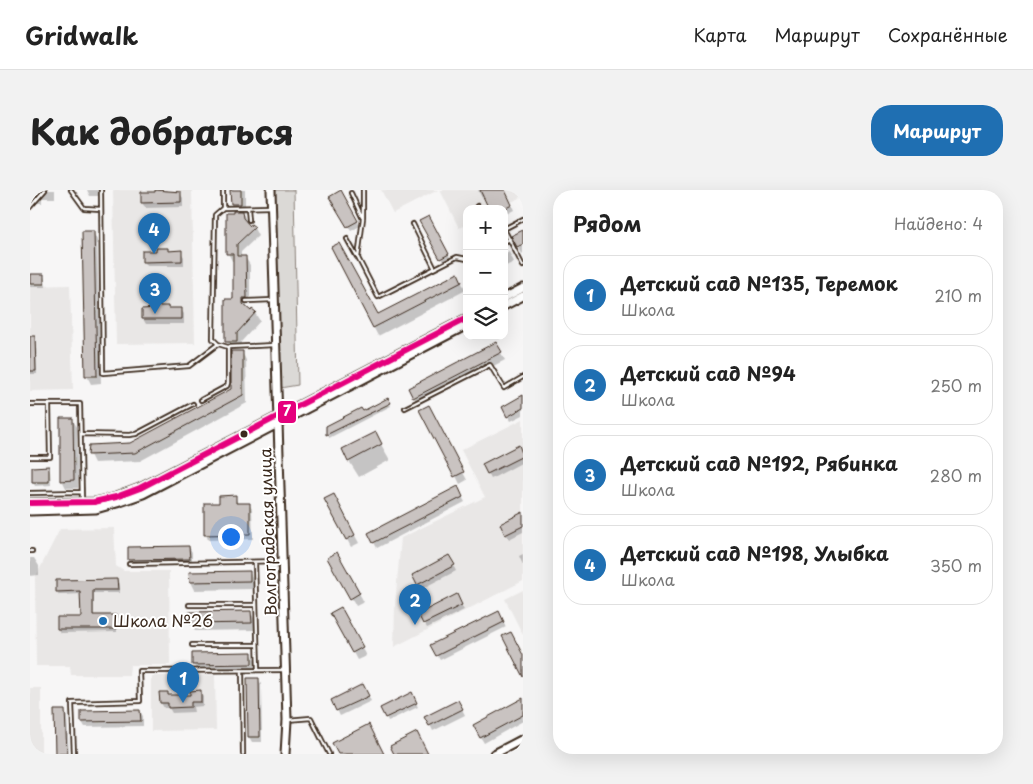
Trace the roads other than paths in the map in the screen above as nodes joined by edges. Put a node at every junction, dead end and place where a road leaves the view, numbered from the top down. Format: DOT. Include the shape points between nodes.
graph roads {
  1 [pos="45,190"];
  2 [pos="71,190"];
  3 [pos="101,190"];
  4 [pos="222,190"];
  5 [pos="272,190"];
  6 [pos="363,190"];
  7 [pos="351,193"];
  8 [pos="30,206"];
  9 [pos="272,207"];
  10 [pos="223,208"];
  11 [pos="248,208"];
  12 [pos="100,209"];
  13 [pos="363,218"];
  14 [pos="523,219"];
  15 [pos="249,220"];
  16 [pos="413,224"];
  17 [pos="508,227"];
  18 [pos="508,236"];
  19 [pos="347,239"];
  20 [pos="510,239"];
  21 [pos="358,258"];
  22 [pos="463,259"];
  23 [pos="523,266"];
  24 [pos="434,268"];
  25 [pos="523,288"];
  26 [pos="508,296"];
  27 [pos="523,296"];
  28 [pos="246,300"];
  29 [pos="274,300"];
  30 [pos="508,304"];
  31 [pos="463,320"];
  32 [pos="463,327"];
  33 [pos="218,344"];
  34 [pos="276,345"];
  35 [pos="228,347"];
  36 [pos="523,377"];
  37 [pos="201,400"];
  38 [pos="30,404"];
  39 [pos="48,404"];
  40 [pos="193,404"];
  41 [pos="405,408"];
  42 [pos="278,421"];
  43 [pos="81,434"];
  44 [pos="30,457"];
  45 [pos="81,492"];
  46 [pos="30,493"];
  47 [pos="83,502"];
  48 [pos="30,503"];
  49 [pos="30,511"];
  50 [pos="282,561"];
  51 [pos="255,562"];
  52 [pos="129,564"];
  53 [pos="190,605"];
  54 [pos="256,605"];
  55 [pos="192,645"];
  56 [pos="257,645"];
  57 [pos="242,670"];
  58 [pos="258,670"];
  59 [pos="286,670"];
  60 [pos="287,720"];
  61 [pos="523,739"];
  62 [pos="74,754"];
  63 [pos="244,754"];
  64 [pos="285,754"];
  65 [pos="329,754"];
  66 [pos="494,754"];
  1 -- 8 [label="lane"];
  2 -- 12 [label="lane" via="84,208"];
  3 -- 12 [label="lane"];
  4 -- 10 [label="lane"];
  5 -- 9 [label="main road, Волгоградская улица"];
  6 -- 13 [label="lane"];
  7 -- 13 [label="lane"];
  9 -- 11 [label="lane"];
  9 -- 29 [label="main road, Волгоградская улица"];
  10 -- 11 [label="lane"];
  10 -- 33 [label="lane" via="215,215 213,339"];
  11 -- 15 [label="lane"];
  12 -- 33 [label="lane" via="103,372 189,366"];
  13 -- 21 [label="lane"];
  14 -- 17 [label="lane"];
  16 -- 24 [label="lane"];
  18 -- 20 [label="lane"];
  19 -- 21 [label="lane"];
  20 -- 23 [label="lane"];
  21 -- 24 [label="lane" via="378,297"];
  22 -- 24 [label="lane"];
  25 -- 26 [label="main road"];
  27 -- 30 [label="main road"];
  28 -- 29 [label="lane"];
  29 -- 34 [label="main road, Волгоградская улица"];
  31 -- 42 [label="main road"];
  32 -- 42 [label="main road"];
  33 -- 35 [label="lane"];
  34 -- 35 [label="lane"];
  34 -- 42 [label="main road, Волгоградская улица"];
  35 -- 37 [label="lane" via="228,383"];
  36 -- 41 [label="lane" via="504,388 490,366"];
  38 -- 39 [label="lane"];
  39 -- 43 [label="lane" via="80,404"];
  39 -- 44 [label="lane" via="50,457"];
  40 -- 43 [label="lane" via="136,434"];
  42 -- 47 [label="main road" via="140,488 116,497"];
  42 -- 49 [label="main road" via="143,494 117,504 83,510"];
  42 -- 50 [label="main road, Волгоградская улица"];
  43 -- 45 [label="lane"];
  45 -- 46 [label="lane"];
  45 -- 47 [label="lane"];
  47 -- 48 [label="main road"];
  50 -- 51 [label="lane"];
  50 -- 59 [label="main road, Волгоградская улица"];
  51 -- 52 [label="lane"];
  51 -- 54 [label="lane"];
  53 -- 54 [label="lane"];
  54 -- 56 [label="lane"];
  55 -- 56 [label="lane"];
  56 -- 58 [label="lane"];
  57 -- 58 [label="lane"];
  57 -- 62 [label="lane" via="139,672 140,701 72,703"];
  57 -- 63 [label="lane"];
  58 -- 59 [label="lane"];
  59 -- 60 [label="main road, Волгоградская улица"];
  60 -- 64 [label="main road, Волгоградская улица"];
  60 -- 65 [label="lane" via="311,718"];
  61 -- 66 [label="main road"];
}
